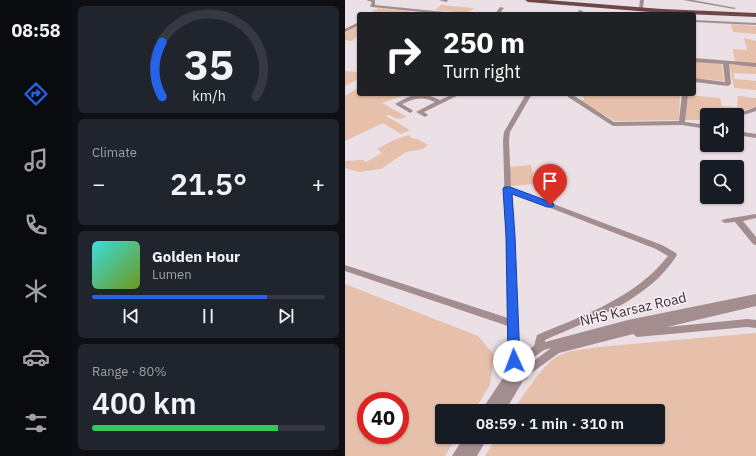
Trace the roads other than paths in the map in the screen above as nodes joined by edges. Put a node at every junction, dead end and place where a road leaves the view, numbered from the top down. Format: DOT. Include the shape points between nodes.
graph roads {
  1 [pos="371,0"];
  2 [pos="380,0"];
  3 [pos="529,0"];
  4 [pos="549,0"];
  5 [pos="642,0"];
  6 [pos="685,0"];
  7 [pos="694,0"];
  8 [pos="502,8"];
  9 [pos="641,8"];
  10 [pos="412,10"];
  11 [pos="410,12"];
  12 [pos="434,12"];
  13 [pos="499,12"];
  14 [pos="662,12"];
  15 [pos="696,13"];
  16 [pos="756,15"];
  17 [pos="696,20"];
  18 [pos="357,24"];
  19 [pos="756,24"];
  20 [pos="345,31"];
  21 [pos="696,60"];
  22 [pos="726,63"];
  23 [pos="756,65"];
  24 [pos="696,80"];
  25 [pos="417,96"];
  26 [pos="427,96"];
  27 [pos="454,96"];
  28 [pos="528,96"];
  29 [pos="570,96"];
  30 [pos="685,96"];
  31 [pos="440,102"];
  32 [pos="756,109"];
  33 [pos="410,111"];
  34 [pos="744,113"];
  35 [pos="425,115"];
  36 [pos="682,123"];
  37 [pos="700,125"];
  38 [pos="744,133"];
  39 [pos="756,136"];
  40 [pos="507,189"];
  41 [pos="756,216"];
  42 [pos="737,219"];
  43 [pos="725,221"];
  44 [pos="756,242"];
  45 [pos="345,268"];
  46 [pos="756,297"];
  47 [pos="756,303"];
  48 [pos="678,317"];
  49 [pos="753,323"];
  50 [pos="513,324"];
  51 [pos="608,336"];
  52 [pos="539,349"];
  53 [pos="518,361"];
  54 [pos="519,374"];
  55 [pos="493,404"];
  56 [pos="503,404"];
  57 [pos="466,444"];
  58 [pos="478,444"];
  59 [pos="458,456"];
  60 [pos="470,456"];
  1 -- 2 [label="street"];
  1 -- 10 [label="street" via="372,6"];
  3 -- 14 [label="main road"];
  4 -- 9 [label="main road"];
  5 -- 9 [label="street"];
  6 -- 7 [label="street" via="735,9 728,5"];
  8 -- 13 [label="street"];
  9 -- 16 [label="main road"];
  10 -- 11 [label="street"];
  10 -- 12 [label="street"];
  15 -- 16 [label="main road"];
  17 -- 19 [label="street"];
  18 -- 20 [label="street"];
  21 -- 22 [label="street"];
  22 -- 23 [label="street"];
  22 -- 24 [label="street" via="728,84"];
  25 -- 33 [label="street" via="398,104"];
  26 -- 31 [label="street"];
  27 -- 31 [label="street"];
  28 -- 40 [label="street" via="507,136"];
  29 -- 36 [label="street" via="613,124"];
  30 -- 36 [label="street"];
  31 -- 35 [label="street" via="419,112"];
  32 -- 34 [label="street"];
  36 -- 37 [label="street"];
  38 -- 39 [label="street"];
  40 -- 50 [label="street"];
  40 -- 52 [label="street" via="659,247 673,255 643,286 607,309 540,338"];
  41 -- 42 [label="street"];
  42 -- 43 [label="street"];
  42 -- 44 [label="street"];
  45 -- 50 [label="street"];
  46 -- 48 [label="street, NHS Karsaz Road"];
  47 -- 48 [label="street, NHS Karsaz Road"];
  48 -- 51 [label="street, NHS Karsaz Road"];
  48 -- 52 [label="street, NHS Karsaz Road" via="568,339"];
  49 -- 51 [label="street"];
  50 -- 53 [label="street"];
  51 -- 54 [label="street, NHS Karsaz Road" via="557,350"];
  52 -- 53 [label="street, NHS Karsaz Road"];
  53 -- 54 [label="street" via="526,365"];
  53 -- 54 [label="street" via="507,368"];
  54 -- 55 [label="street, NHS Karsaz Road"];
  54 -- 56 [label="street, NHS Karsaz Road"];
  57 -- 59 [label="street"];
  58 -- 60 [label="street"];
}
